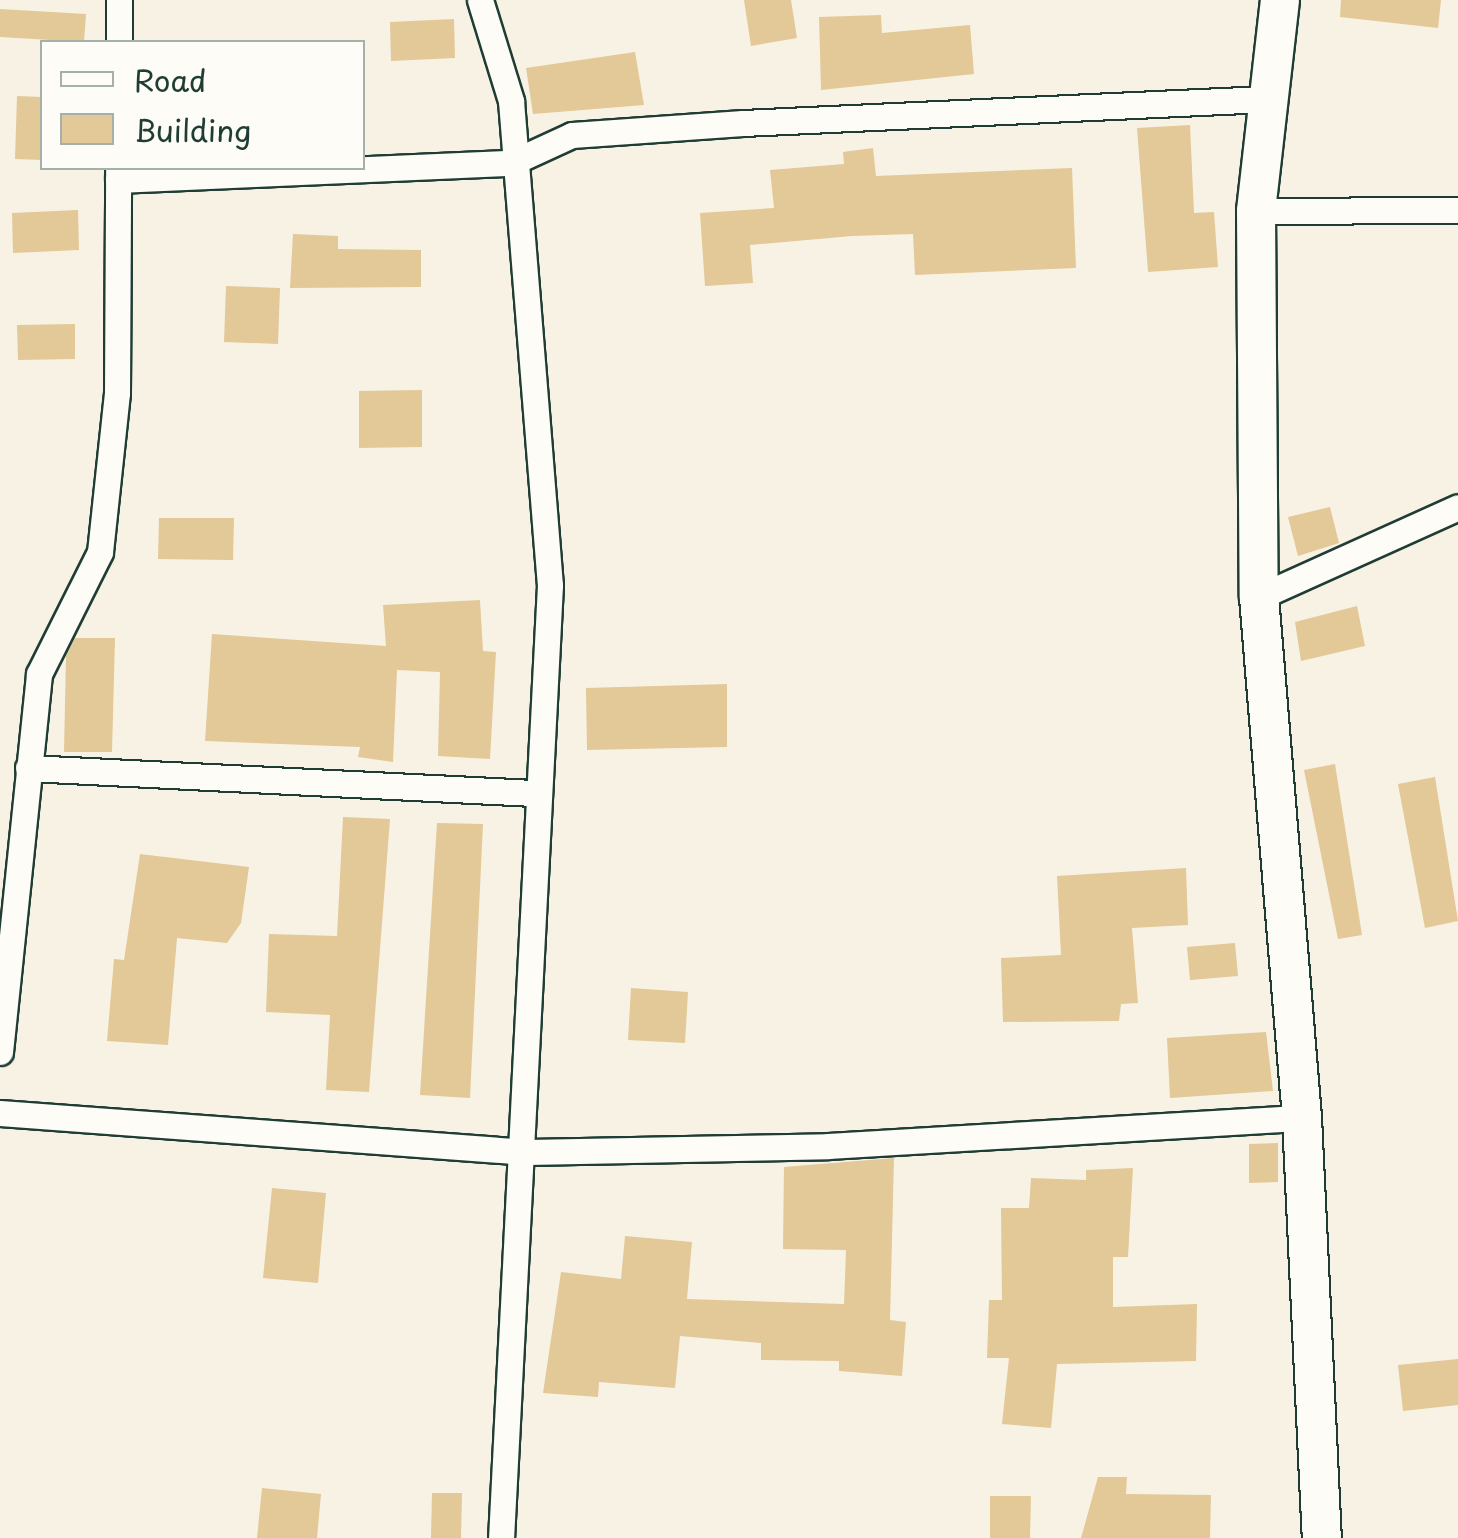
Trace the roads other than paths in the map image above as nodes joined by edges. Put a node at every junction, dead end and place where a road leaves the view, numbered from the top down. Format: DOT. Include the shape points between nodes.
graph roads {
  1 [pos="119,0"];
  2 [pos="480,0"];
  3 [pos="1280,0"];
  4 [pos="119,40"];
  5 [pos="1266,99"];
  6 [pos="510,164"];
  7 [pos="365,168"];
  8 [pos="275,170"];
  9 [pos="118,174"];
  10 [pos="1458,210"];
  11 [pos="1256,211"];
  12 [pos="1458,507"];
  13 [pos="1258,597"];
  14 [pos="28,768"];
  15 [pos="533,792"];
  16 [pos="0,1052"];
  17 [pos="0,1112"];
  18 [pos="1302,1118"];
  19 [pos="527,1152"];
  20 [pos="501,1538"];
  21 [pos="1322,1538"];
  1 -- 4 [label="street"];
  2 -- 6 [label="street" via="510,101"];
  3 -- 5 [label="street"];
  5 -- 6 [label="street" via="572,136"];
  5 -- 11 [label="street"];
  6 -- 7 [label="street"];
  6 -- 15 [label="street" via="550,585"];
  8 -- 9 [label="street"];
  9 -- 14 [label="street" via="117,393 100,552 39,674"];
  10 -- 11 [label="street"];
  11 -- 13 [label="street"];
  12 -- 13 [label="street"];
  13 -- 18 [label="street"];
  14 -- 15 [label="street"];
  14 -- 16 [label="street"];
  15 -- 19 [label="street"];
  17 -- 19 [label="street"];
  18 -- 19 [label="street" via="828,1146"];
  18 -- 21 [label="street"];
  19 -- 20 [label="street"];
}
